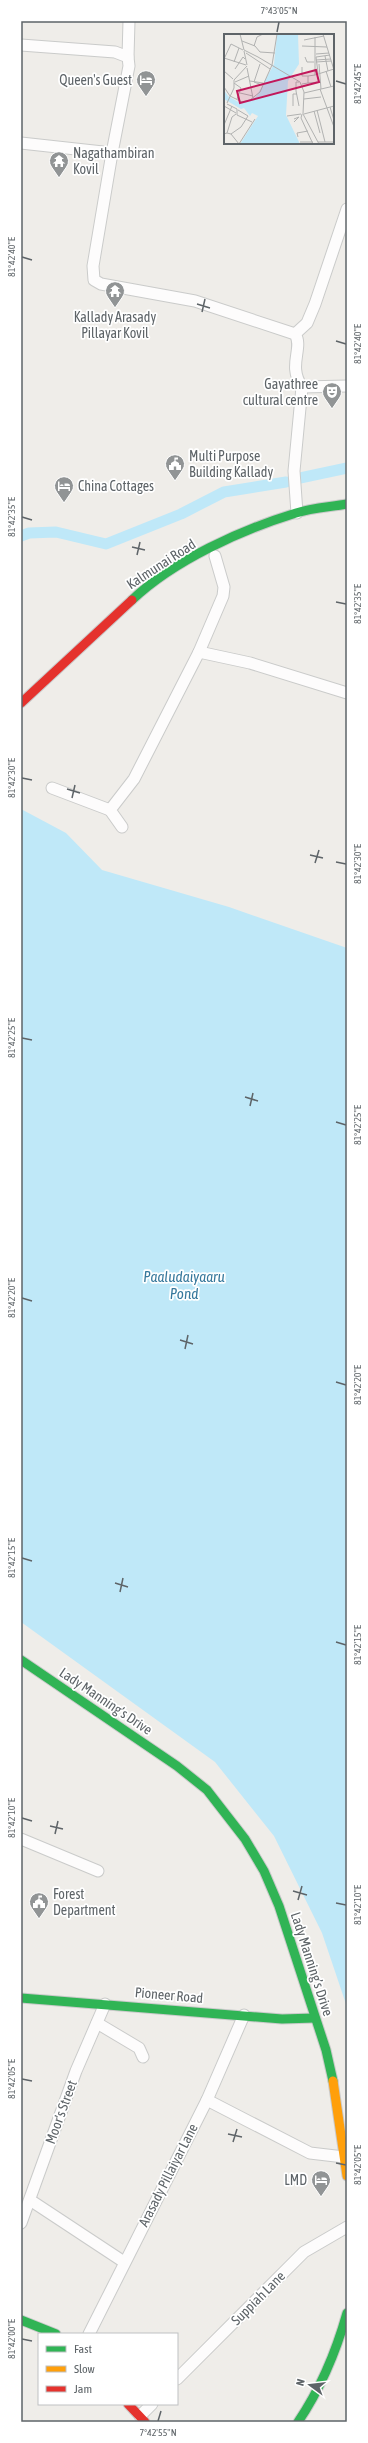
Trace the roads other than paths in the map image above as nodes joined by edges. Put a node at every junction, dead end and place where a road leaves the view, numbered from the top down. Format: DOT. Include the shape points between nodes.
graph roads {
  1 [pos="129,21"];
  2 [pos="21,45"];
  3 [pos="128,57"];
  4 [pos="21,143"];
  5 [pos="112,153"];
  6 [pos="347,208"];
  7 [pos="295,334"];
  8 [pos="347,386"];
  9 [pos="302,387"];
  10 [pos="347,504"];
  11 [pos="347,513"];
  12 [pos="296,520"];
  13 [pos="215,556"];
  14 [pos="165,586"];
  15 [pos="199,652"];
  16 [pos="347,693"];
  17 [pos="21,703"];
  18 [pos="21,713"];
  19 [pos="52,788"];
  20 [pos="110,810"];
  21 [pos="122,827"];
  22 [pos="21,1660"];
  23 [pos="21,1839"];
  24 [pos="98,1871"];
  25 [pos="21,1998"];
  26 [pos="105,2004"];
  27 [pos="244,2015"];
  28 [pos="315,2018"];
  29 [pos="97,2023"];
  30 [pos="143,2057"];
  31 [pos="207,2100"];
  32 [pos="344,2157"];
  33 [pos="347,2176"];
  34 [pos="30,2200"];
  35 [pos="21,2223"];
  36 [pos="347,2227"];
  37 [pos="124,2262"];
  38 [pos="347,2313"];
  39 [pos="21,2320"];
  40 [pos="54,2333"];
  41 [pos="89,2333"];
  42 [pos="178,2378"];
  43 [pos="129,2405"];
  44 [pos="151,2405"];
  45 [pos="142,2419"];
  46 [pos="298,2422"];
  1 -- 3 [label="street"];
  2 -- 3 [label="street" via="115,52"];
  3 -- 5 [label="street" via="129,66"];
  4 -- 5 [label="street"];
  5 -- 7 [label="street" via="93,266 94,280 101,284 195,301"];
  6 -- 7 [label="street" via="316,304 307,323"];
  7 -- 9 [label="street" via="298,338 294,368"];
  8 -- 9 [label="street"];
  9 -- 12 [label="street" via="294,471"];
  10 -- 12 [label="main road, Kalmunai Road"];
  11 -- 12 [label="main road, Kalmunai Road"];
  12 -- 17 [label="main road, Kalmunai Road" via="234,536 179,566 140,592"];
  13 -- 15 [label="street" via="224,587 223,596"];
  14 -- 18 [label="main road, Kalmunai Road" via="119,620"];
  15 -- 16 [label="street" via="250,663"];
  15 -- 20 [label="street" via="134,779"];
  19 -- 20 [label="street"];
  20 -- 21 [label="street"];
  22 -- 28 [label="main road, Lady Manning’s Drive" via="177,1766 207,1790 226,1812 264,1871 279,1906"];
  23 -- 24 [label="street"];
  25 -- 26 [label="main road, Pioneer Road"];
  26 -- 27 [label="main road, Pioneer Road"];
  26 -- 29 [label="street, Moor's Street"];
  27 -- 28 [label="main road, Pioneer Road" via="282,2019"];
  27 -- 31 [label="street, Arasady Pillaiyar Lane"];
  28 -- 32 [label="main road, Lady Manning’s Drive" via="334,2086"];
  29 -- 30 [label="street" via="139,2048"];
  29 -- 34 [label="street, Moor's Street" via="76,2071"];
  31 -- 32 [label="street" via="310,2153"];
  31 -- 37 [label="street, Arasady Pillaiyar Lane"];
  32 -- 33 [label="main road, Lady Manning’s Drive"];
  34 -- 35 [label="street, Moor's Street"];
  34 -- 37 [label="street"];
  36 -- 42 [label="street, Suppiah Lane" via="304,2252"];
  37 -- 41 [label="street, Arasady Pillaiyar Lane"];
  38 -- 46 [label="main road" via="334,2357 309,2407"];
  39 -- 40 [label="main road"];
  43 -- 45 [label="main road"];
  44 -- 45 [label="street"];
}
